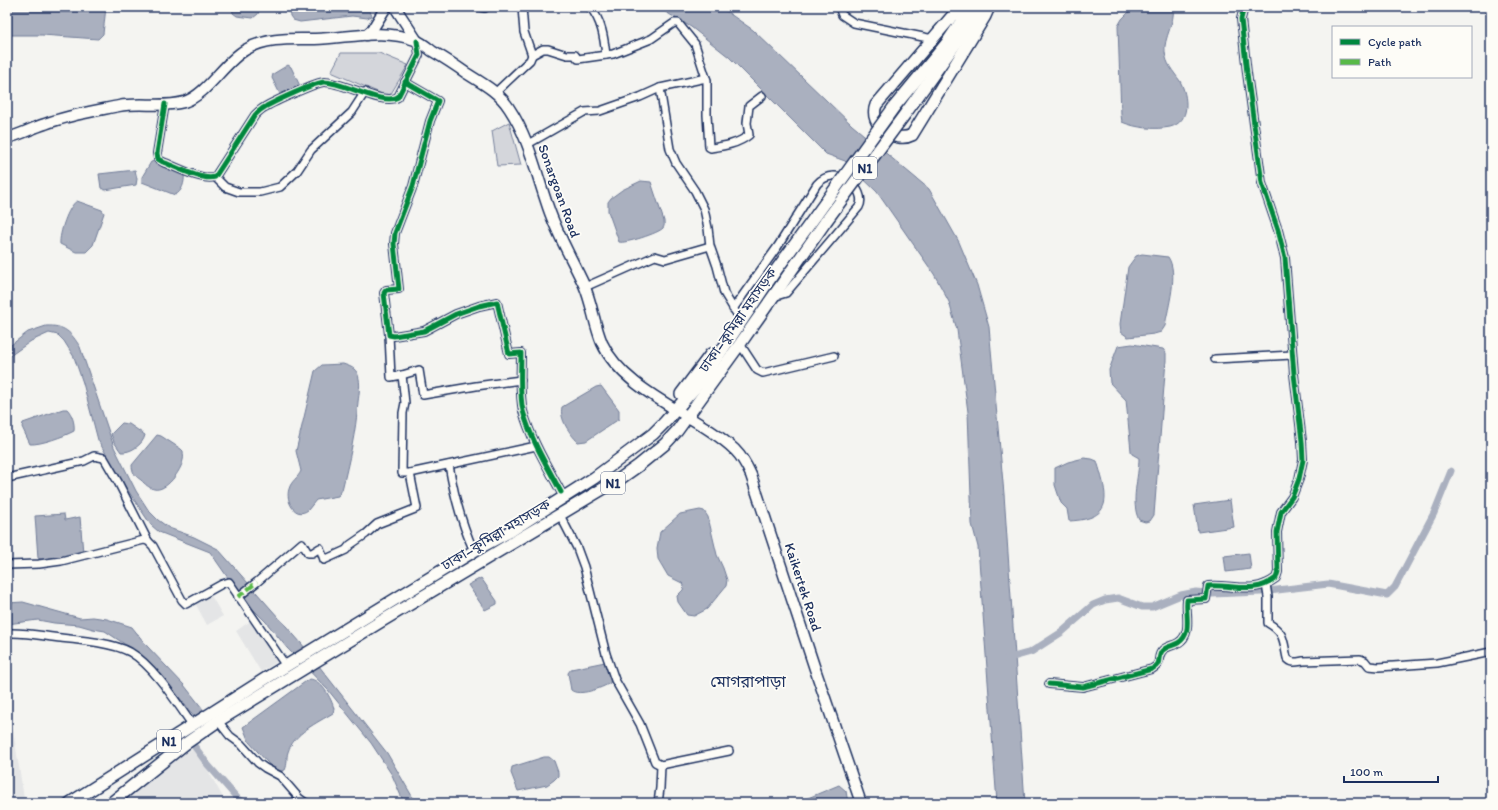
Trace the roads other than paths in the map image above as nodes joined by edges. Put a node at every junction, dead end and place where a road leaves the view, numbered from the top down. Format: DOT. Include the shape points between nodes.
graph roads {
  1 [pos="386,7"];
  2 [pos="395,7"];
  3 [pos="479,7"];
  4 [pos="486,7"];
  5 [pos="522,7"];
  6 [pos="590,7"];
  7 [pos="839,7"];
  8 [pos="960,7"];
  9 [pos="971,7"];
  10 [pos="982,7"];
  11 [pos="989,7"];
  12 [pos="1244,7"];
  13 [pos="366,35"];
  14 [pos="417,40"];
  15 [pos="932,40"];
  16 [pos="532,55"];
  17 [pos="606,55"];
  18 [pos="706,78"];
  19 [pos="405,82"];
  20 [pos="660,88"];
  21 [pos="365,92"];
  22 [pos="495,93"];
  23 [pos="762,96"];
  24 [pos="165,104"];
  25 [pos="7,138"];
  26 [pos="528,144"];
  27 [pos="215,177"];
  28 [pos="821,217"];
  29 [pos="710,246"];
  30 [pos="786,257"];
  31 [pos="585,287"];
  32 [pos="772,297"];
  33 [pos="736,312"];
  34 [pos="389,335"];
  35 [pos="740,344"];
  36 [pos="1292,355"];
  37 [pos="834,356"];
  38 [pos="1215,359"];
  39 [pos="402,375"];
  40 [pos="521,380"];
  41 [pos="673,409"];
  42 [pos="687,417"];
  43 [pos="536,446"];
  44 [pos="449,465"];
  45 [pos="410,474"];
  46 [pos="7,478"];
  47 [pos="561,492"];
  48 [pos="560,515"];
  49 [pos="148,541"];
  50 [pos="485,545"];
  51 [pos="474,551"];
  52 [pos="7,564"];
  53 [pos="1266,584"];
  54 [pos="238,596"];
  55 [pos="7,633"];
  56 [pos="1491,652"];
  57 [pos="292,667"];
  58 [pos="1049,684"];
  59 [pos="218,722"];
  60 [pos="193,726"];
  61 [pos="729,751"];
  62 [pos="661,765"];
  63 [pos="70,803"];
  64 [pos="111,803"];
  65 [pos="306,803"];
  66 [pos="658,803"];
  67 [pos="861,803"];
  1 -- 13 [label="main road"];
  2 -- 14 [label="main road, Sonargoan Road"];
  3 -- 4 [label="street"];
  5 -- 16 [label="street" via="524,32"];
  6 -- 17 [label="street" via="600,22"];
  7 -- 15 [label="street" via="842,15 854,23"];
  8 -- 15 [label="highway"];
  9 -- 28 [label="highway, ঢাকা–কুমিল্লা মহাসড়ক / N1, bridge" via="946,44 894,107"];
  10 -- 28 [label="highway, ঢাকা–কুমিল্লা মহাসড়ক / N1, bridge" via="905,114"];
  11 -- 15 [label="highway" via="986,16 912,135 903,138 893,135 876,122 876,104"];
  12 -- 36 [label="street" via="1241,19 1257,153 1262,183 1285,258"];
  13 -- 14 [label="main road, Sonargoan Road" via="395,35"];
  13 -- 24 [label="main road, Sonargoan Road" via="282,40 259,44 235,57 196,96 182,102"];
  14 -- 19 [label="street" via="420,55"];
  14 -- 22 [label="main road, Sonargoan Road"];
  16 -- 17 [label="street" via="548,49 575,55 578,59"];
  16 -- 22 [label="street" via="530,60"];
  17 -- 18 [label="street" via="651,39 674,23 678,23 695,44"];
  18 -- 20 [label="street"];
  18 -- 23 [label="street" via="707,132 711,148 741,141 749,135 749,106"];
  19 -- 21 [label="street" via="398,97 394,99 385,100"];
  19 -- 34 [label="street" via="438,101 430,121 413,186 395,233 399,289 386,290 384,293"];
  20 -- 26 [label="street" via="640,98 600,111 584,112"];
  20 -- 29 [label="street" via="670,149 704,209"];
  21 -- 27 [label="street" via="334,83 319,82 264,107 255,115"];
  21 -- 27 [label="street" via="352,112 311,150 298,171 280,187 260,192 239,192 225,187"];
  22 -- 26 [label="main road, Sonargoan Road" via="509,108"];
  24 -- 25 [label="main road, Sonargoan Road" via="135,103 117,106 43,124"];
  24 -- 27 [label="street" via="158,159 209,179"];
  26 -- 31 [label="main road, Sonargoan Road" via="548,207"];
  28 -- 30 [label="highway, ঢাকা–কুমিল্লা মহাসড়ক / N1"];
  28 -- 32 [label="highway, ঢাকা–কুমিল্লা মহাসড়ক / N1"];
  29 -- 31 [label="street" via="665,259 655,256"];
  29 -- 33 [label="street" via="724,293"];
  30 -- 33 [label="highway"];
  30 -- 41 [label="highway, ঢাকা–কুমিল্লা মহাসড়ক / N1" via="702,380"];
  31 -- 41 [label="main road, Sonargoan Road" via="602,343 616,364 630,378"];
  32 -- 33 [label="street" via="786,292 859,208 860,194 846,179 832,175 824,177 817,184"];
  32 -- 35 [label="highway, ঢাকা–কুমিল্লা মহাসড়ক / N1"];
  33 -- 41 [label="highway"];
  34 -- 39 [label="street" via="391,377"];
  34 -- 40 [label="street" via="424,331 456,314 497,302 509,354 521,353"];
  35 -- 37 [label="street" via="758,370 763,373"];
  35 -- 42 [label="highway, ঢাকা–কুমিল্লা মহাসড়ক / N1"];
  36 -- 38 [label="street"];
  36 -- 53 [label="street" via="1303,460 1292,497 1281,512 1277,532 1278,572 1276,578"];
  39 -- 40 [label="street" via="419,370 423,396"];
  39 -- 45 [label="street" via="405,403 402,413 402,473"];
  40 -- 43 [label="street" via="523,411"];
  41 -- 42 [label="main road, Kaikertek Road"];
  41 -- 47 [label="highway" via="618,455"];
  41 -- 50 [label="highway, ঢাকা–কুমিল্লা মহাসড়ক / N1" via="653,434 594,478"];
  42 -- 48 [label="highway, ঢাকা–কুমিল্লা মহাসড়ক / N1" via="665,444 638,466"];
  42 -- 67 [label="main road, Kaikertek Road" via="736,451 751,475"];
  43 -- 44 [label="street"];
  43 -- 47 [label="street"];
  44 -- 45 [label="street"];
  44 -- 51 [label="street" via="460,515"];
  45 -- 54 [label="street" via="417,508 377,524 346,550 324,560 320,548 308,553 302,543"];
  46 -- 49 [label="street" via="84,461 94,456 104,458"];
  47 -- 50 [label="highway" via="501,529"];
  48 -- 57 [label="highway, ঢাকা–কুমিল্লা মহাসড়ক / N1" via="321,658"];
  48 -- 62 [label="street" via="584,566 614,680 640,724 655,762"];
  49 -- 52 [label="street" via="61,561"];
  49 -- 54 [label="street" via="186,604 228,582"];
  50 -- 51 [label="highway, ঢাকা–কুমিল্লা মহাসড়ক / N1"];
  51 -- 57 [label="highway, ঢাকা–কুমিল্লা মহাসড়ক / N1" via="316,648"];
  53 -- 56 [label="street" via="1268,623 1281,633 1287,658 1294,663 1360,659 1370,666 1392,667 1437,664"];
  53 -- 58 [label="street" via="1249,588 1208,586 1206,599 1187,600 1187,632 1184,638 1162,650 1158,663 1152,669 1083,687"];
  54 -- 57 [label="street"];
  55 -- 60 [label="street" via="22,632 90,641 129,652 164,684"];
  57 -- 59 [label="highway, ঢাকা–কুমিল্লা মহাসড়ক / N1"];
  57 -- 60 [label="highway, N1" via="268,677"];
  59 -- 64 [label="highway, ঢাকা–কুমিল্লা মহাসড়ক / N1" via="185,744"];
  59 -- 65 [label="street" via="258,763 280,776"];
  60 -- 63 [label="highway, N1"];
  61 -- 62 [label="street"];
  62 -- 66 [label="street"];
}
